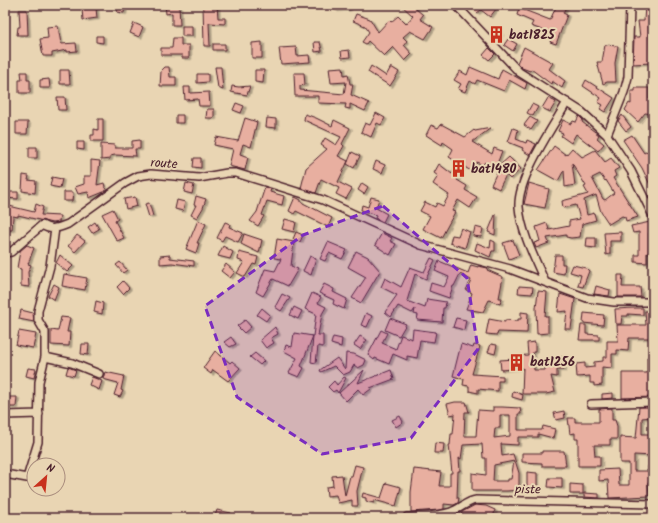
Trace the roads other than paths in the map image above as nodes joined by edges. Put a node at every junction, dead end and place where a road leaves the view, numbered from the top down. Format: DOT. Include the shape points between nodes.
graph roads {
  1 [pos="456,5"];
  2 [pos="630,5"];
  3 [pos="567,102"];
  4 [pos="608,135"];
  5 [pos="653,216"];
  6 [pos="55,228"];
  7 [pos="5,253"];
  8 [pos="545,282"];
  9 [pos="653,302"];
  10 [pos="45,357"];
  11 [pos="99,374"];
  12 [pos="653,402"];
  13 [pos="591,404"];
  14 [pos="39,414"];
  15 [pos="5,415"];
  16 [pos="5,474"];
  17 [pos="653,504"];
  18 [pos="407,516"];
  1 -- 3 [label="street" via="508,62"];
  2 -- 4 [label="street" via="628,77"];
  3 -- 4 [label="street"];
  3 -- 8 [label="street" via="527,174 519,206 523,224"];
  4 -- 5 [label="street" via="631,171"];
  6 -- 7 [label="street, route" via="50,229 42,225 11,252"];
  6 -- 8 [label="street, route" via="68,224 138,176 199,178 236,173 323,200 421,245 510,269"];
  6 -- 10 [label="street" via="50,266 38,311 38,320 45,332"];
  8 -- 9 [label="street, route" via="599,301"];
  10 -- 11 [label="street" via="72,363"];
  10 -- 14 [label="street" via="39,382"];
  12 -- 13 [label="street"];
  14 -- 15 [label="street"];
  14 -- 16 [label="street" via="38,442 27,478"];
  17 -- 18 [label="street, piste" via="476,500 444,514"];
}
